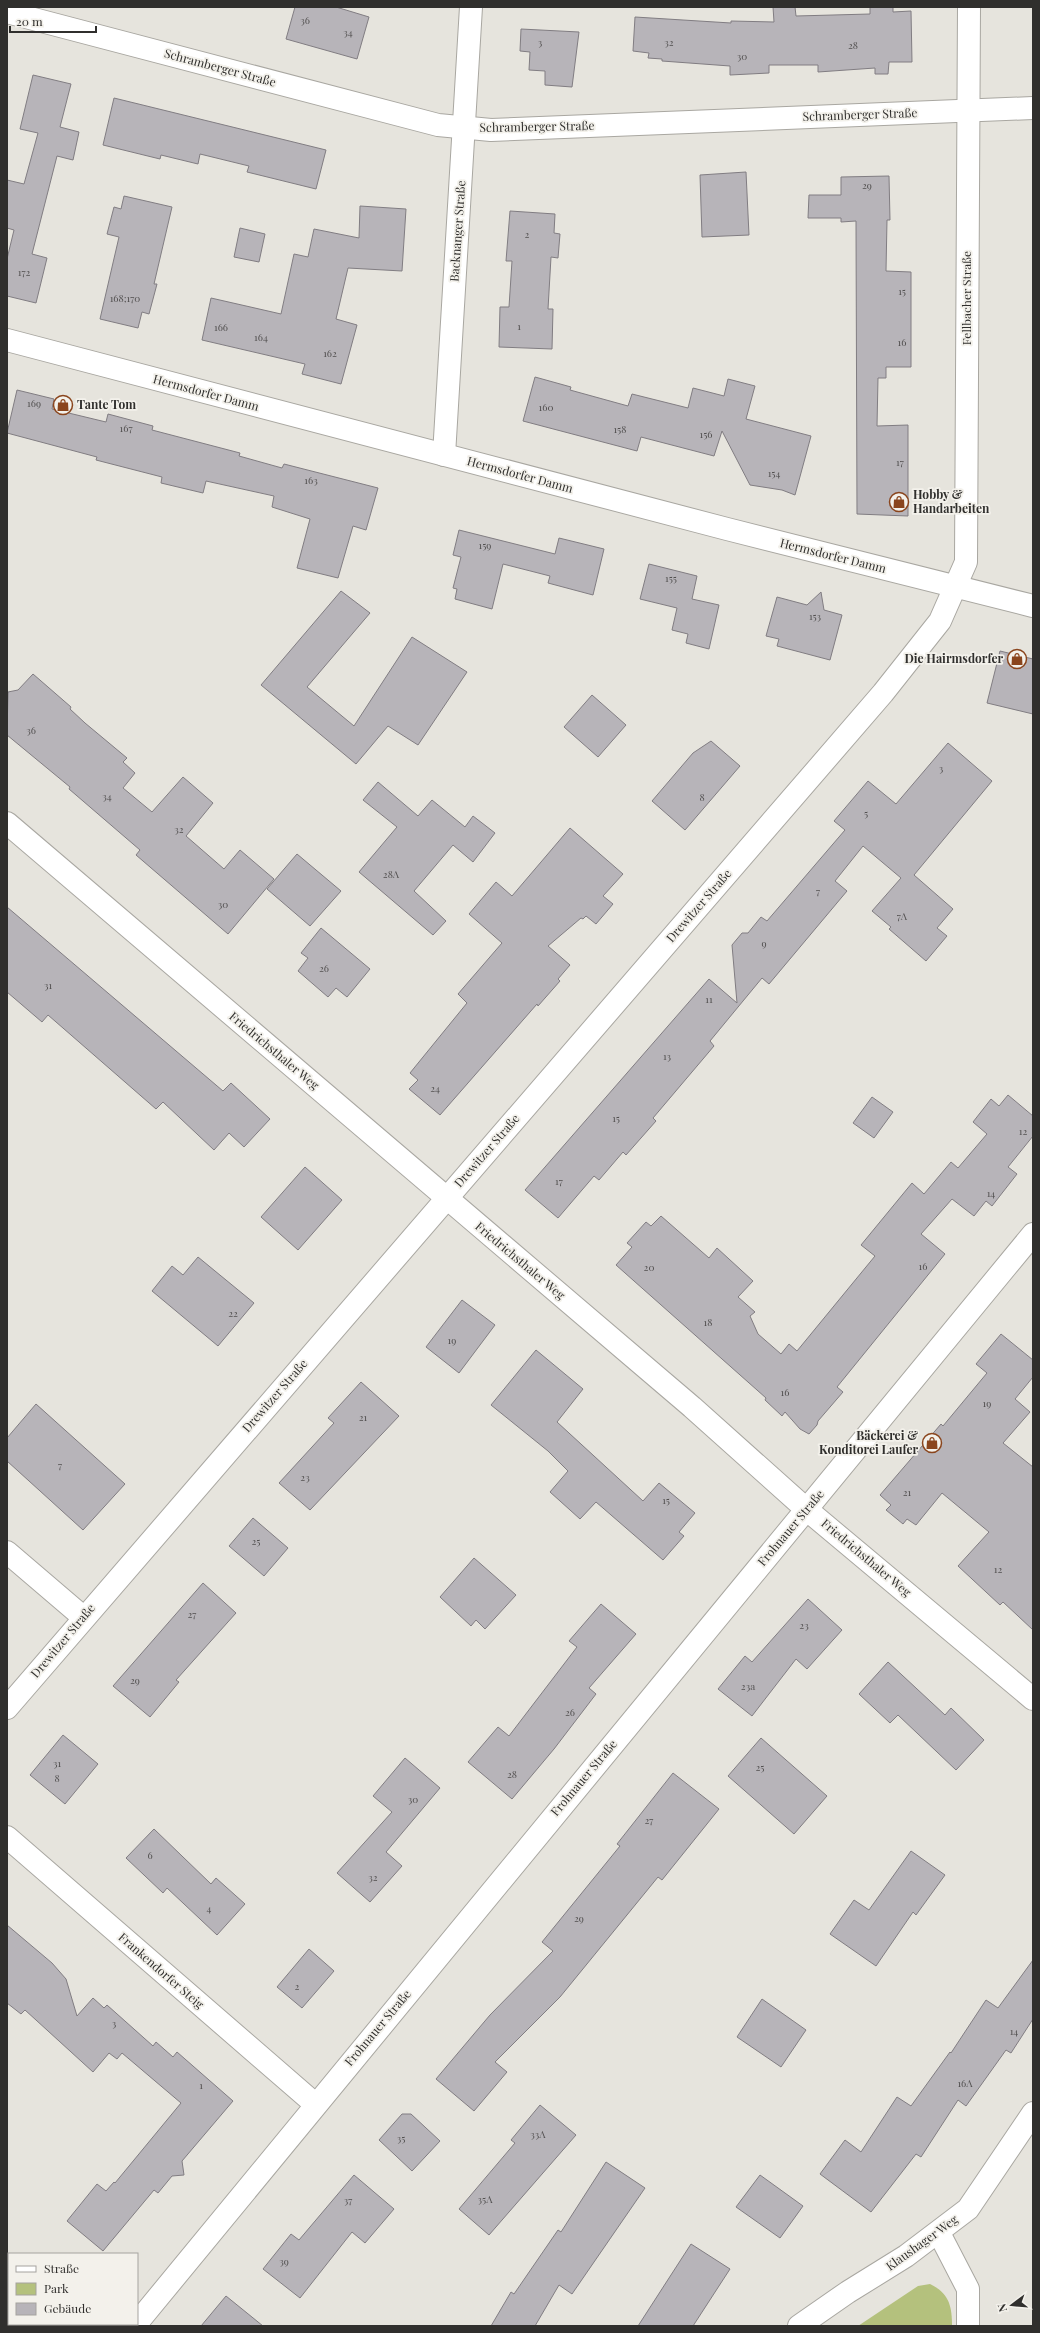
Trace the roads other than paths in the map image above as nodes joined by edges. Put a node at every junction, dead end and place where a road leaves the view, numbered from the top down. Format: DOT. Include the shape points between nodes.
graph roads {
  1 [pos="471,7"];
  2 [pos="969,7"];
  3 [pos="7,12"];
  4 [pos="1033,108"];
  5 [pos="968,110"];
  6 [pos="464,128"];
  7 [pos="7,340"];
  8 [pos="444,455"];
  9 [pos="956,587"];
  10 [pos="1033,606"];
  11 [pos="7,823"];
  12 [pos="446,1198"];
  13 [pos="1033,1234"];
  14 [pos="806,1509"];
  15 [pos="7,1552"];
  16 [pos="83,1618"];
  17 [pos="1033,1699"];
  18 [pos="7,1708"];
  19 [pos="7,1837"];
  20 [pos="315,2104"];
  21 [pos="1033,2113"];
  22 [pos="939,2233"];
  23 [pos="138,2322"];
  24 [pos="799,2326"];
  25 [pos="968,2326"];
  1 -- 6 [label="street, Backnanger Straße"];
  2 -- 5 [label="street, Fellbacher Straße"];
  3 -- 6 [label="street, Schramberger Straße" via="438,125"];
  4 -- 5 [label="street, Schramberger Straße"];
  5 -- 6 [label="street, Schramberger Straße" via="491,130"];
  5 -- 9 [label="street, Fellbacher Straße" via="966,562"];
  6 -- 8 [label="street, Backnanger Straße"];
  7 -- 8 [label="street, Hermsdorfer Damm"];
  8 -- 9 [label="street, Hermsdorfer Damm"];
  9 -- 10 [label="street, Hermsdorfer Damm"];
  9 -- 12 [label="street, Drewitzer Straße" via="940,621 884,693"];
  11 -- 12 [label="street, Friedrichsthaler Weg"];
  12 -- 14 [label="street, Friedrichsthaler Weg" via="692,1407"];
  12 -- 16 [label="street, Drewitzer Straße"];
  13 -- 14 [label="street, Frohnauer Straße"];
  14 -- 17 [label="street, Friedrichsthaler Weg"];
  14 -- 20 [label="street, Frohnauer Straße"];
  15 -- 16 [label="street"];
  16 -- 18 [label="street, Drewitzer Straße"];
  19 -- 20 [label="street, Frankendorfer Steig"];
  20 -- 23 [label="street, Frohnauer Straße"];
  21 -- 22 [label="street, Klaushager Weg" via="968,2209"];
  22 -- 24 [label="street, Klaushager Weg"];
  22 -- 25 [label="street" via="968,2288"];
}
